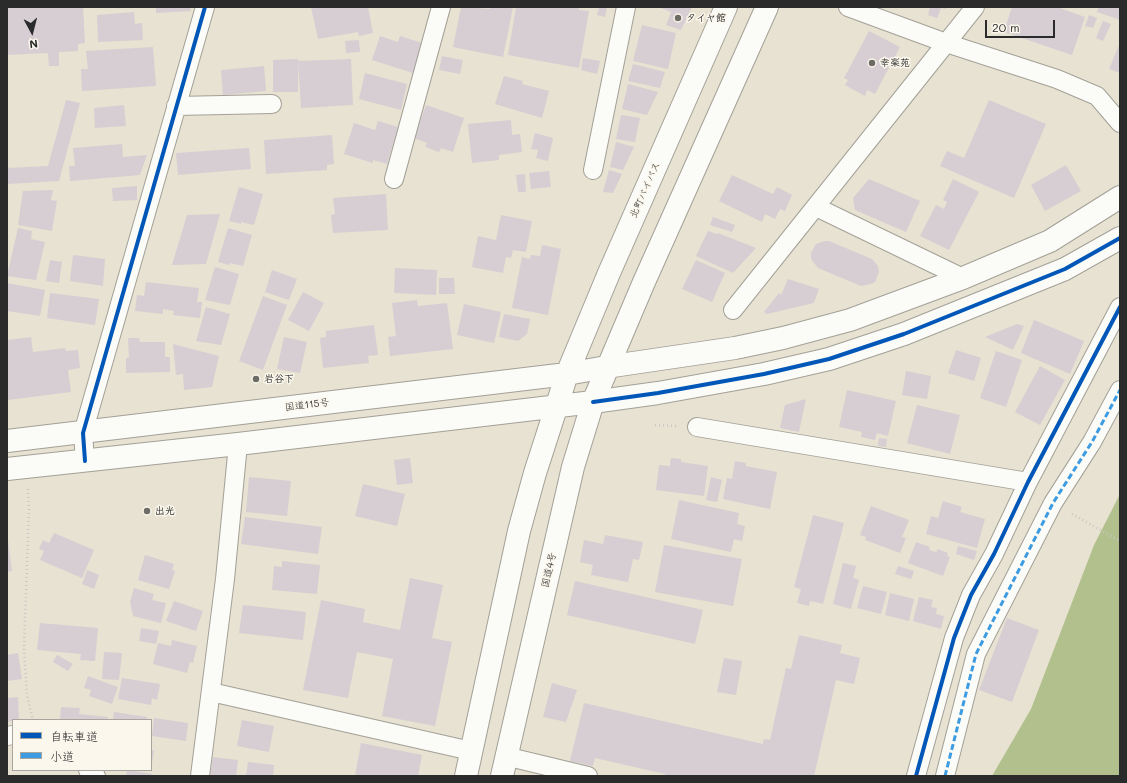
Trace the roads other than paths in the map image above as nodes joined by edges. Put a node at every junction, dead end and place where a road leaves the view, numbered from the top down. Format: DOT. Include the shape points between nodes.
graph roads {
  1 [pos="205,7"];
  2 [pos="441,7"];
  3 [pos="626,7"];
  4 [pos="726,7"];
  5 [pos="767,7"];
  6 [pos="848,7"];
  7 [pos="974,7"];
  8 [pos="946,43"];
  9 [pos="272,104"];
  10 [pos="176,106"];
  11 [pos="1120,123"];
  12 [pos="593,170"];
  13 [pos="394,180"];
  14 [pos="1120,197"];
  15 [pos="816,207"];
  16 [pos="1120,238"];
  17 [pos="963,278"];
  18 [pos="1120,307"];
  19 [pos="733,310"];
  20 [pos="606,367"];
  21 [pos="567,374"];
  22 [pos="1120,390"];
  23 [pos="593,402"];
  24 [pos="557,406"];
  25 [pos="697,427"];
  26 [pos="83,433"];
  27 [pos="7,441"];
  28 [pos="238,444"];
  29 [pos="85,461"];
  30 [pos="17,468"];
  31 [pos="1028,482"];
  32 [pos="211,692"];
  33 [pos="471,751"];
  34 [pos="504,766"];
  35 [pos="200,776"];
  36 [pos="466,776"];
  37 [pos="588,776"];
  38 [pos="916,776"];
  39 [pos="945,776"];
  1 -- 10 [label="street"];
  2 -- 13 [label="street"];
  3 -- 12 [label="street"];
  4 -- 21 [label="main road, 北町バイパス" via="612,265"];
  5 -- 20 [label="main road"];
  6 -- 8 [label="street"];
  7 -- 8 [label="street"];
  8 -- 11 [label="street" via="1057,79 1097,96"];
  8 -- 15 [label="street"];
  9 -- 10 [label="street"];
  10 -- 26 [label="street"];
  14 -- 17 [label="main road, 国道115号" via="1050,242"];
  15 -- 17 [label="street"];
  15 -- 19 [label="street"];
  16 -- 23 [label="main road" via="1065,269 904,334 829,359 749,377"];
  17 -- 20 [label="main road, 国道115号" via="850,320 784,338"];
  18 -- 31 [label="street"];
  20 -- 21 [label="main road, 国道115号"];
  20 -- 23 [label="main road, 国道4号"];
  21 -- 24 [label="main road"];
  21 -- 26 [label="main road, 国道115号"];
  22 -- 39 [label="street" via="1092,442 1053,503 976,654"];
  23 -- 24 [label="main road"];
  23 -- 34 [label="main road, 国道4号" via="573,468"];
  24 -- 28 [label="main road"];
  24 -- 33 [label="main road" via="519,531"];
  25 -- 31 [label="street"];
  26 -- 27 [label="main road, 国道115号"];
  26 -- 29 [label="street"];
  28 -- 29 [label="main road"];
  28 -- 32 [label="street"];
  29 -- 30 [label="main road"];
  31 -- 38 [label="street" via="994,554 971,595 954,638"];
  32 -- 33 [label="street"];
  32 -- 35 [label="street"];
  33 -- 36 [label="main road"];
  34 -- 37 [label="street"];
}
